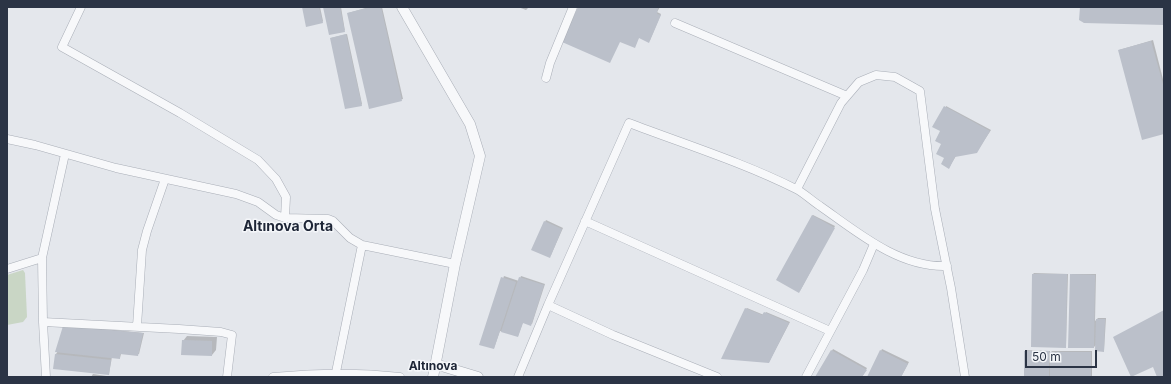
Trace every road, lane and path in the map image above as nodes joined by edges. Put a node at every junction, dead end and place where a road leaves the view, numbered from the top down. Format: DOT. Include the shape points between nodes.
graph roads {
  1 [pos="81,7"];
  2 [pos="402,7"];
  3 [pos="573,7"];
  4 [pos="675,23"];
  5 [pos="546,78"];
  6 [pos="847,96"];
  7 [pos="7,139"];
  8 [pos="65,154"];
  9 [pos="165,179"];
  10 [pos="797,189"];
  11 [pos="285,218"];
  12 [pos="585,221"];
  13 [pos="874,244"];
  14 [pos="362,245"];
  15 [pos="42,258"];
  16 [pos="455,264"];
  17 [pos="947,266"];
  18 [pos="7,269"];
  19 [pos="548,305"];
  20 [pos="43,322"];
  21 [pos="137,326"];
  22 [pos="830,331"];
  23 [pos="435,364"];
  24 [pos="336,375"];
  25 [pos="46,377"];
  26 [pos="227,377"];
  27 [pos="273,377"];
  28 [pos="400,377"];
  29 [pos="434,377"];
  30 [pos="478,377"];
  31 [pos="518,377"];
  32 [pos="717,377"];
  33 [pos="806,377"];
  34 [pos="965,377"];
  1 -- 11 [label="street" via="62,47 258,160 276,179 286,197"];
  2 -- 16 [label="street" via="470,124 480,156"];
  3 -- 5 [label="street"];
  4 -- 6 [label="street"];
  6 -- 10 [label="street"];
  6 -- 17 [label="street" via="858,82 876,75 895,77 920,91 935,208"];
  7 -- 8 [label="street"];
  8 -- 9 [label="street"];
  8 -- 15 [label="street"];
  9 -- 11 [label="street" via="236,194 258,202 276,215"];
  9 -- 21 [label="street" via="142,250"];
  10 -- 12 [label="street" via="629,123"];
  10 -- 13 [label="street"];
  11 -- 14 [label="street" via="328,219"];
  12 -- 19 [label="street"];
  12 -- 22 [label="street"];
  13 -- 17 [label="street" via="918,262"];
  13 -- 22 [label="street"];
  14 -- 16 [label="street"];
  14 -- 24 [label="street"];
  15 -- 18 [label="street"];
  15 -- 20 [label="street"];
  16 -- 23 [label="street"];
  17 -- 34 [label="street"];
  19 -- 31 [label="street"];
  19 -- 32 [label="street"];
  20 -- 21 [label="street"];
  20 -- 25 [label="street"];
  21 -- 26 [label="street" via="232,335"];
  22 -- 33 [label="street"];
  23 -- 29 [label="street"];
  23 -- 30 [label="street"];
  24 -- 27 [label="street" via="303,374"];
  24 -- 28 [label="street" via="372,374"];
}
